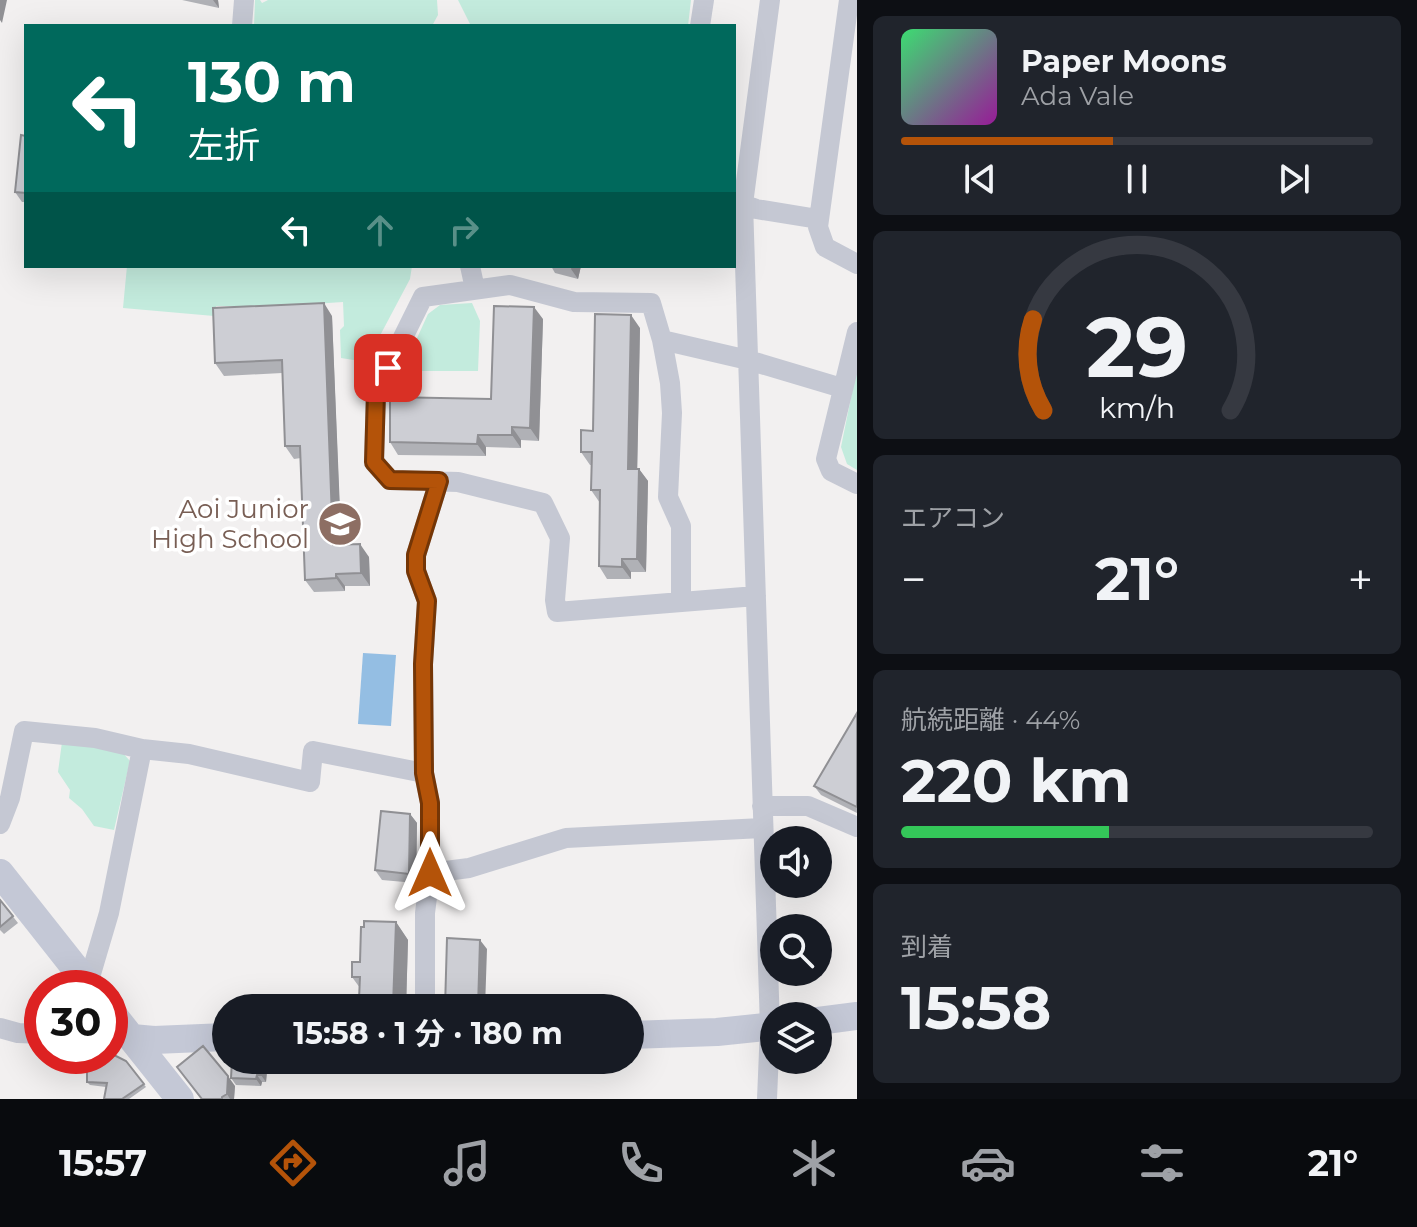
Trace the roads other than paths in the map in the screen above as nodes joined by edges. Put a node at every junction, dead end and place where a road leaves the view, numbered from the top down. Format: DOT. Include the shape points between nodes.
graph roads {
  1 [pos="244,0"];
  2 [pos="704,0"];
  3 [pos="770,0"];
  4 [pos="849,0"];
  5 [pos="242,24"];
  6 [pos="700,24"];
  7 [pos="738,202"];
  8 [pos="818,219"];
  9 [pos="857,264"];
  10 [pos="470,268"];
  11 [pos="475,289"];
  12 [pos="857,332"];
  13 [pos="662,340"];
  14 [pos="748,360"];
  15 [pos="842,388"];
  16 [pos="439,481"];
  17 [pos="857,484"];
  18 [pos="756,596"];
  19 [pos="681,601"];
  20 [pos="142,749"];
  21 [pos="424,773"];
  22 [pos="762,806"];
  23 [pos="0,824"];
  24 [pos="762,826"];
  25 [pos="857,827"];
  26 [pos="760,828"];
  27 [pos="0,873"];
  28 [pos="430,873"];
  29 [pos="766,898"];
  30 [pos="76,970"];
  31 [pos="93,970"];
  32 [pos="425,994"];
  33 [pos="771,1002"];
  34 [pos="857,1016"];
  35 [pos="832,1019"];
  36 [pos="0,1028"];
  37 [pos="760,1028"];
  38 [pos="24,1031"];
  39 [pos="644,1034"];
  40 [pos="128,1038"];
  41 [pos="212,1038"];
  42 [pos="128,1045"];
  43 [pos="769,1074"];
  44 [pos="171,1096"];
  45 [pos="767,1099"];
  1 -- 5 [label="street"];
  2 -- 6 [label="street"];
  3 -- 7 [label="street"];
  4 -- 8 [label="street"];
  7 -- 8 [label="street"];
  7 -- 14 [label="street"];
  8 -- 9 [label="street" via="825,247"];
  10 -- 11 [label="street"];
  11 -- 13 [label="street" via="510,285 574,302 651,303"];
  11 -- 16 [label="street" via="423,297 376,392 374,462 390,480"];
  12 -- 15 [label="street"];
  13 -- 14 [label="street"];
  13 -- 19 [label="street" via="672,413 668,497 681,526"];
  14 -- 15 [label="street"];
  14 -- 18 [label="street"];
  15 -- 17 [label="street" via="826,459 831,471"];
  16 -- 19 [label="street" via="543,503 560,538 557,612"];
  16 -- 21 [label="street" via="416,555 427,601"];
  18 -- 19 [label="street"];
  18 -- 22 [label="street"];
  20 -- 21 [label="street" via="189,754 310,782 313,751"];
  20 -- 23 [label="street" via="24,731"];
  20 -- 31 [label="street"];
  21 -- 28 [label="street" via="430,803"];
  22 -- 24 [label="street"];
  22 -- 25 [label="street" via="808,806"];
  26 -- 28 [label="street" via="566,838 469,868"];
  27 -- 30 [label="street"];
  28 -- 32 [label="street"];
  29 -- 33 [label="street"];
  34 -- 35 [label="street"];
  36 -- 38 [label="street"];
  37 -- 39 [label="street"];
  40 -- 41 [label="street"];
  42 -- 44 [label="street"];
  43 -- 45 [label="street"];
}
